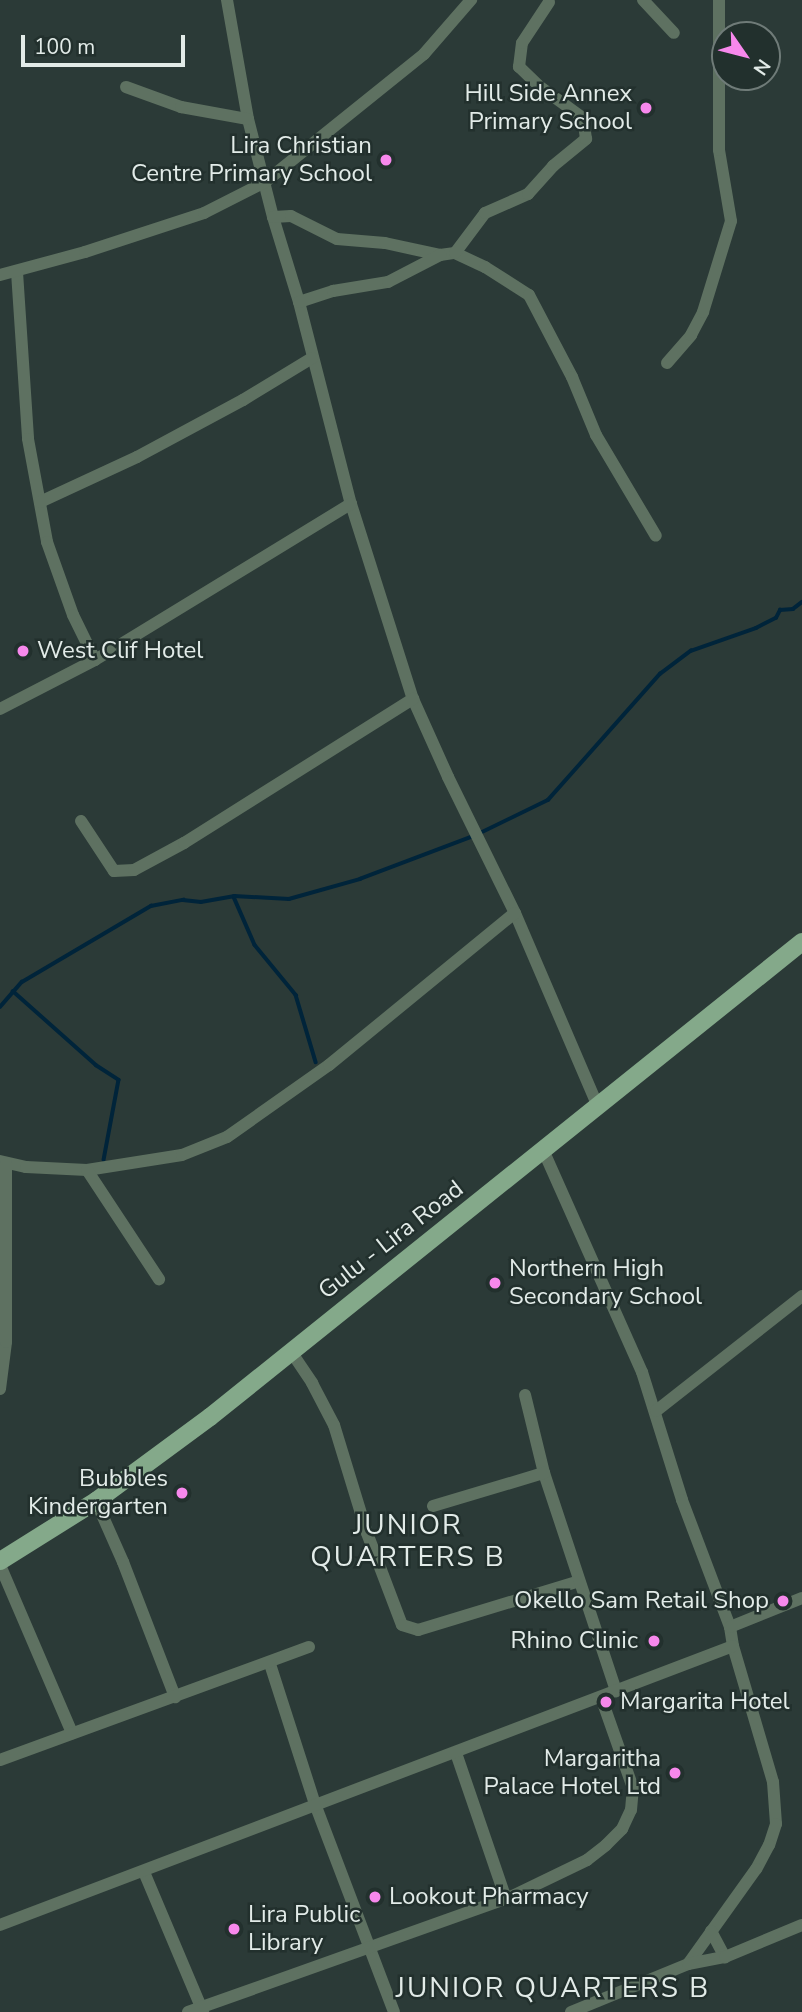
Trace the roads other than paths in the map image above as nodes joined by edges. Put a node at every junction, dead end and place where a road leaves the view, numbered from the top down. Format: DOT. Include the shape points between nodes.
graph roads {
  1 [pos="226,0"];
  2 [pos="471,0"];
  3 [pos="643,0"];
  4 [pos="719,0"];
  5 [pos="549,2"];
  6 [pos="674,33"];
  7 [pos="126,87"];
  8 [pos="248,119"];
  9 [pos="265,182"];
  10 [pos="273,217"];
  11 [pos="455,253"];
  12 [pos="440,255"];
  13 [pos="17,272"];
  14 [pos="0,275"];
  15 [pos="299,302"];
  16 [pos="312,358"];
  17 [pos="667,363"];
  18 [pos="40,502"];
  19 [pos="351,504"];
  20 [pos="656,536"];
  21 [pos="96,660"];
  22 [pos="413,699"];
  23 [pos="0,709"];
  24 [pos="82,821"];
  25 [pos="516,913"];
  26 [pos="802,942"];
  27 [pos="598,1107"];
  28 [pos="544,1152"];
  29 [pos="3,1162"];
  30 [pos="87,1170"];
  31 [pos="159,1279"];
  32 [pos="802,1296"];
  33 [pos="290,1350"];
  34 [pos="0,1389"];
  35 [pos="526,1395"];
  36 [pos="656,1411"];
  37 [pos="544,1474"];
  38 [pos="96,1501"];
  39 [pos="433,1506"];
  40 [pos="0,1563"];
  41 [pos="579,1581"];
  42 [pos="802,1598"];
  43 [pos="730,1627"];
  44 [pos="733,1646"];
  45 [pos="309,1647"];
  46 [pos="270,1664"];
  47 [pos="616,1691"];
  48 [pos="174,1697"];
  49 [pos="601,1697"];
  50 [pos="72,1733"];
  51 [pos="456,1753"];
  52 [pos="0,1760"];
  53 [pos="315,1804"];
  54 [pos="144,1872"];
  55 [pos="506,1899"];
  56 [pos="0,1925"];
  57 [pos="802,1926"];
  58 [pos="711,1931"];
  59 [pos="370,1949"];
  60 [pos="725,1957"];
  61 [pos="688,1964"];
  62 [pos="197,2011"];
  63 [pos="394,2012"];
  64 [pos="570,2012"];
  1 -- 8 [label="street"];
  2 -- 9 [label="street" via="424,54"];
  3 -- 6 [label="street"];
  4 -- 17 [label="street" via="719,150 732,221 703,312"];
  5 -- 11 [label="street" via="522,43 519,67 583,118 586,139 521,199 485,213"];
  7 -- 8 [label="street" via="181,107"];
  8 -- 9 [label="street"];
  9 -- 10 [label="street"];
  9 -- 13 [label="street" via="204,212"];
  10 -- 12 [label="street" via="291,216 337,239"];
  10 -- 15 [label="street"];
  11 -- 12 [label="street"];
  11 -- 20 [label="street" via="529,295 596,435"];
  12 -- 15 [label="street" via="388,282"];
  13 -- 14 [label="street"];
  13 -- 18 [label="street" via="28,439"];
  15 -- 16 [label="street"];
  16 -- 18 [label="street" via="137,457"];
  16 -- 19 [label="street"];
  18 -- 21 [label="street" via="57,572"];
  19 -- 21 [label="street"];
  19 -- 22 [label="street"];
  21 -- 23 [label="street"];
  22 -- 24 [label="street" via="134,870 114,871"];
  22 -- 25 [label="street"];
  25 -- 27 [label="street"];
  25 -- 30 [label="street" via="330,1065 227,1137 154,1161"];
  26 -- 27 [label="main road, Gulu - Lira Road"];
  27 -- 28 [label="main road, Gulu - Lira Road"];
  28 -- 33 [label="main road, Gulu - Lira Road"];
  28 -- 36 [label="street"];
  29 -- 30 [label="street"];
  29 -- 34 [label="street" via="6,1342"];
  30 -- 31 [label="street"];
  32 -- 36 [label="street"];
  33 -- 38 [label="main road, Gulu - Lira Road" via="210,1417"];
  33 -- 41 [label="street" via="334,1425 367,1533 402,1625 418,1630"];
  35 -- 37 [label="street"];
  36 -- 43 [label="street" via="682,1500"];
  37 -- 39 [label="street"];
  37 -- 41 [label="street"];
  38 -- 40 [label="main road, Gulu - Lira Road"];
  38 -- 48 [label="street"];
  40 -- 50 [label="street"];
  41 -- 47 [label="street"];
  42 -- 43 [label="street"];
  43 -- 44 [label="street"];
  44 -- 47 [label="street"];
  44 -- 58 [label="street" via="772,1774 776,1824 756,1869"];
  45 -- 46 [label="street"];
  46 -- 48 [label="street"];
  46 -- 53 [label="street"];
  47 -- 49 [label="street"];
  48 -- 50 [label="street"];
  49 -- 51 [label="street"];
  49 -- 55 [label="street" via="634,1788 627,1819 587,1860"];
  50 -- 52 [label="street"];
  51 -- 53 [label="street"];
  51 -- 55 [label="street"];
  53 -- 54 [label="street"];
  53 -- 59 [label="street"];
  54 -- 56 [label="street"];
  54 -- 62 [label="street"];
  55 -- 59 [label="street"];
  57 -- 60 [label="street"];
  58 -- 60 [label="street"];
  58 -- 61 [label="street"];
  59 -- 62 [label="street"];
  59 -- 63 [label="street"];
  60 -- 61 [label="street"];
  61 -- 64 [label="street"];
}
